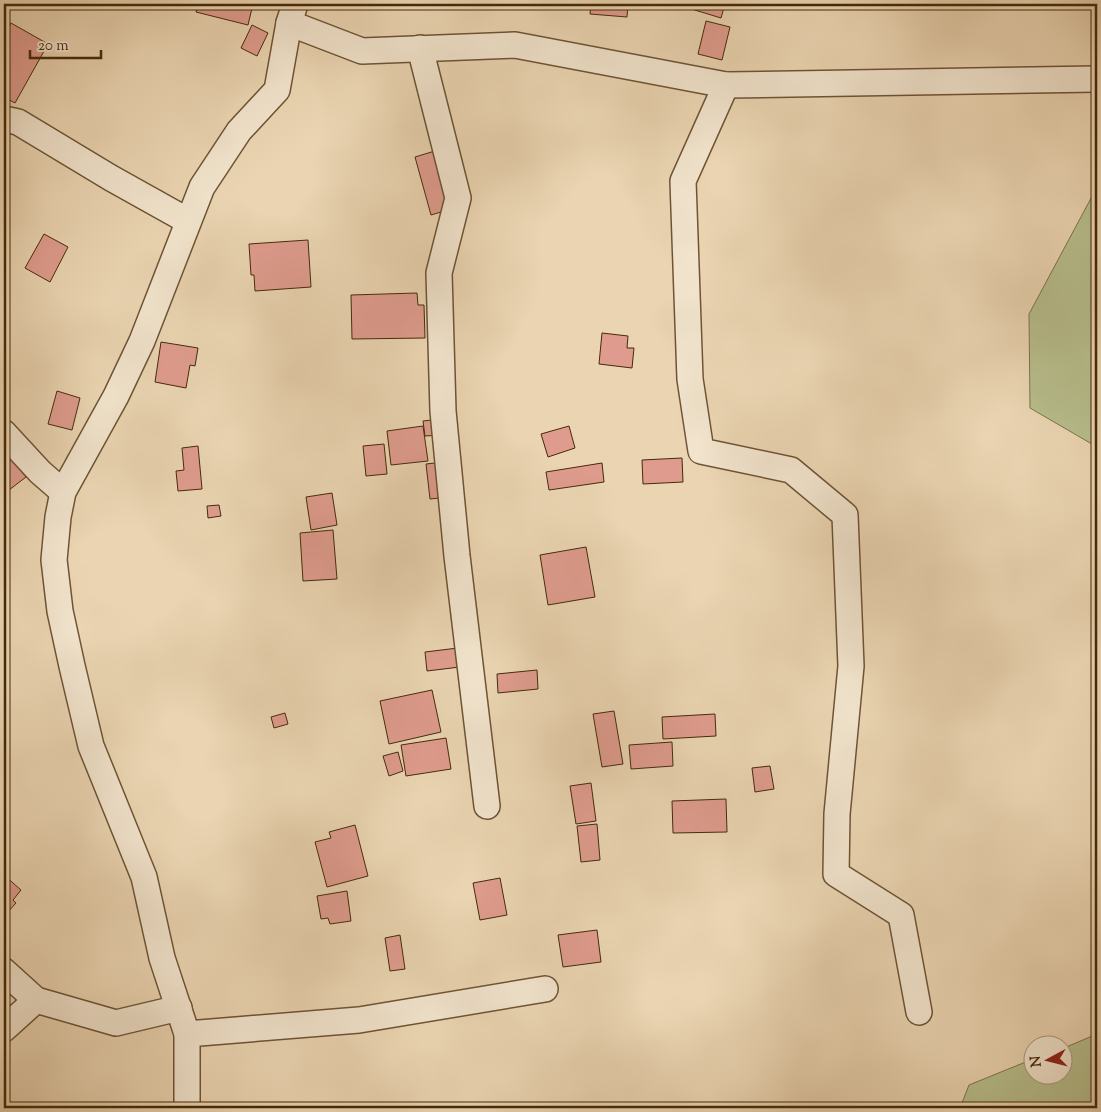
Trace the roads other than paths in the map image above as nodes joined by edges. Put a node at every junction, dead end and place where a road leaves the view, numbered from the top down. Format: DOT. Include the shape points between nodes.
graph roads {
  1 [pos="292,13"];
  2 [pos="420,48"];
  3 [pos="1097,78"];
  4 [pos="726,85"];
  5 [pos="4,119"];
  6 [pos="188,221"];
  7 [pos="4,433"];
  8 [pos="63,492"];
  9 [pos="487,806"];
  10 [pos="4,971"];
  11 [pos="545,989"];
  12 [pos="36,1000"];
  13 [pos="178,1008"];
  14 [pos="919,1012"];
  15 [pos="4,1029"];
  16 [pos="187,1034"];
  17 [pos="187,1108"];
  1 -- 2 [label="street" via="362,51"];
  1 -- 6 [label="street" via="276,90 238,130 202,187"];
  2 -- 4 [label="street" via="515,45"];
  2 -- 9 [label="street" via="458,198 439,273 443,410"];
  3 -- 4 [label="street"];
  4 -- 14 [label="street" via="683,181 690,380 701,451 791,470 845,515 851,666 837,814 836,874 901,916"];
  5 -- 6 [label="street" via="18,122"];
  6 -- 8 [label="street" via="142,341"];
  7 -- 8 [label="street"];
  8 -- 13 [label="street" via="54,560 60,611 72,666 91,746 144,877 162,958"];
  10 -- 12 [label="street"];
  11 -- 16 [label="street" via="359,1020"];
  12 -- 13 [label="street" via="116,1023"];
  12 -- 15 [label="street"];
  13 -- 16 [label="street"];
  16 -- 17 [label="street"];
}
